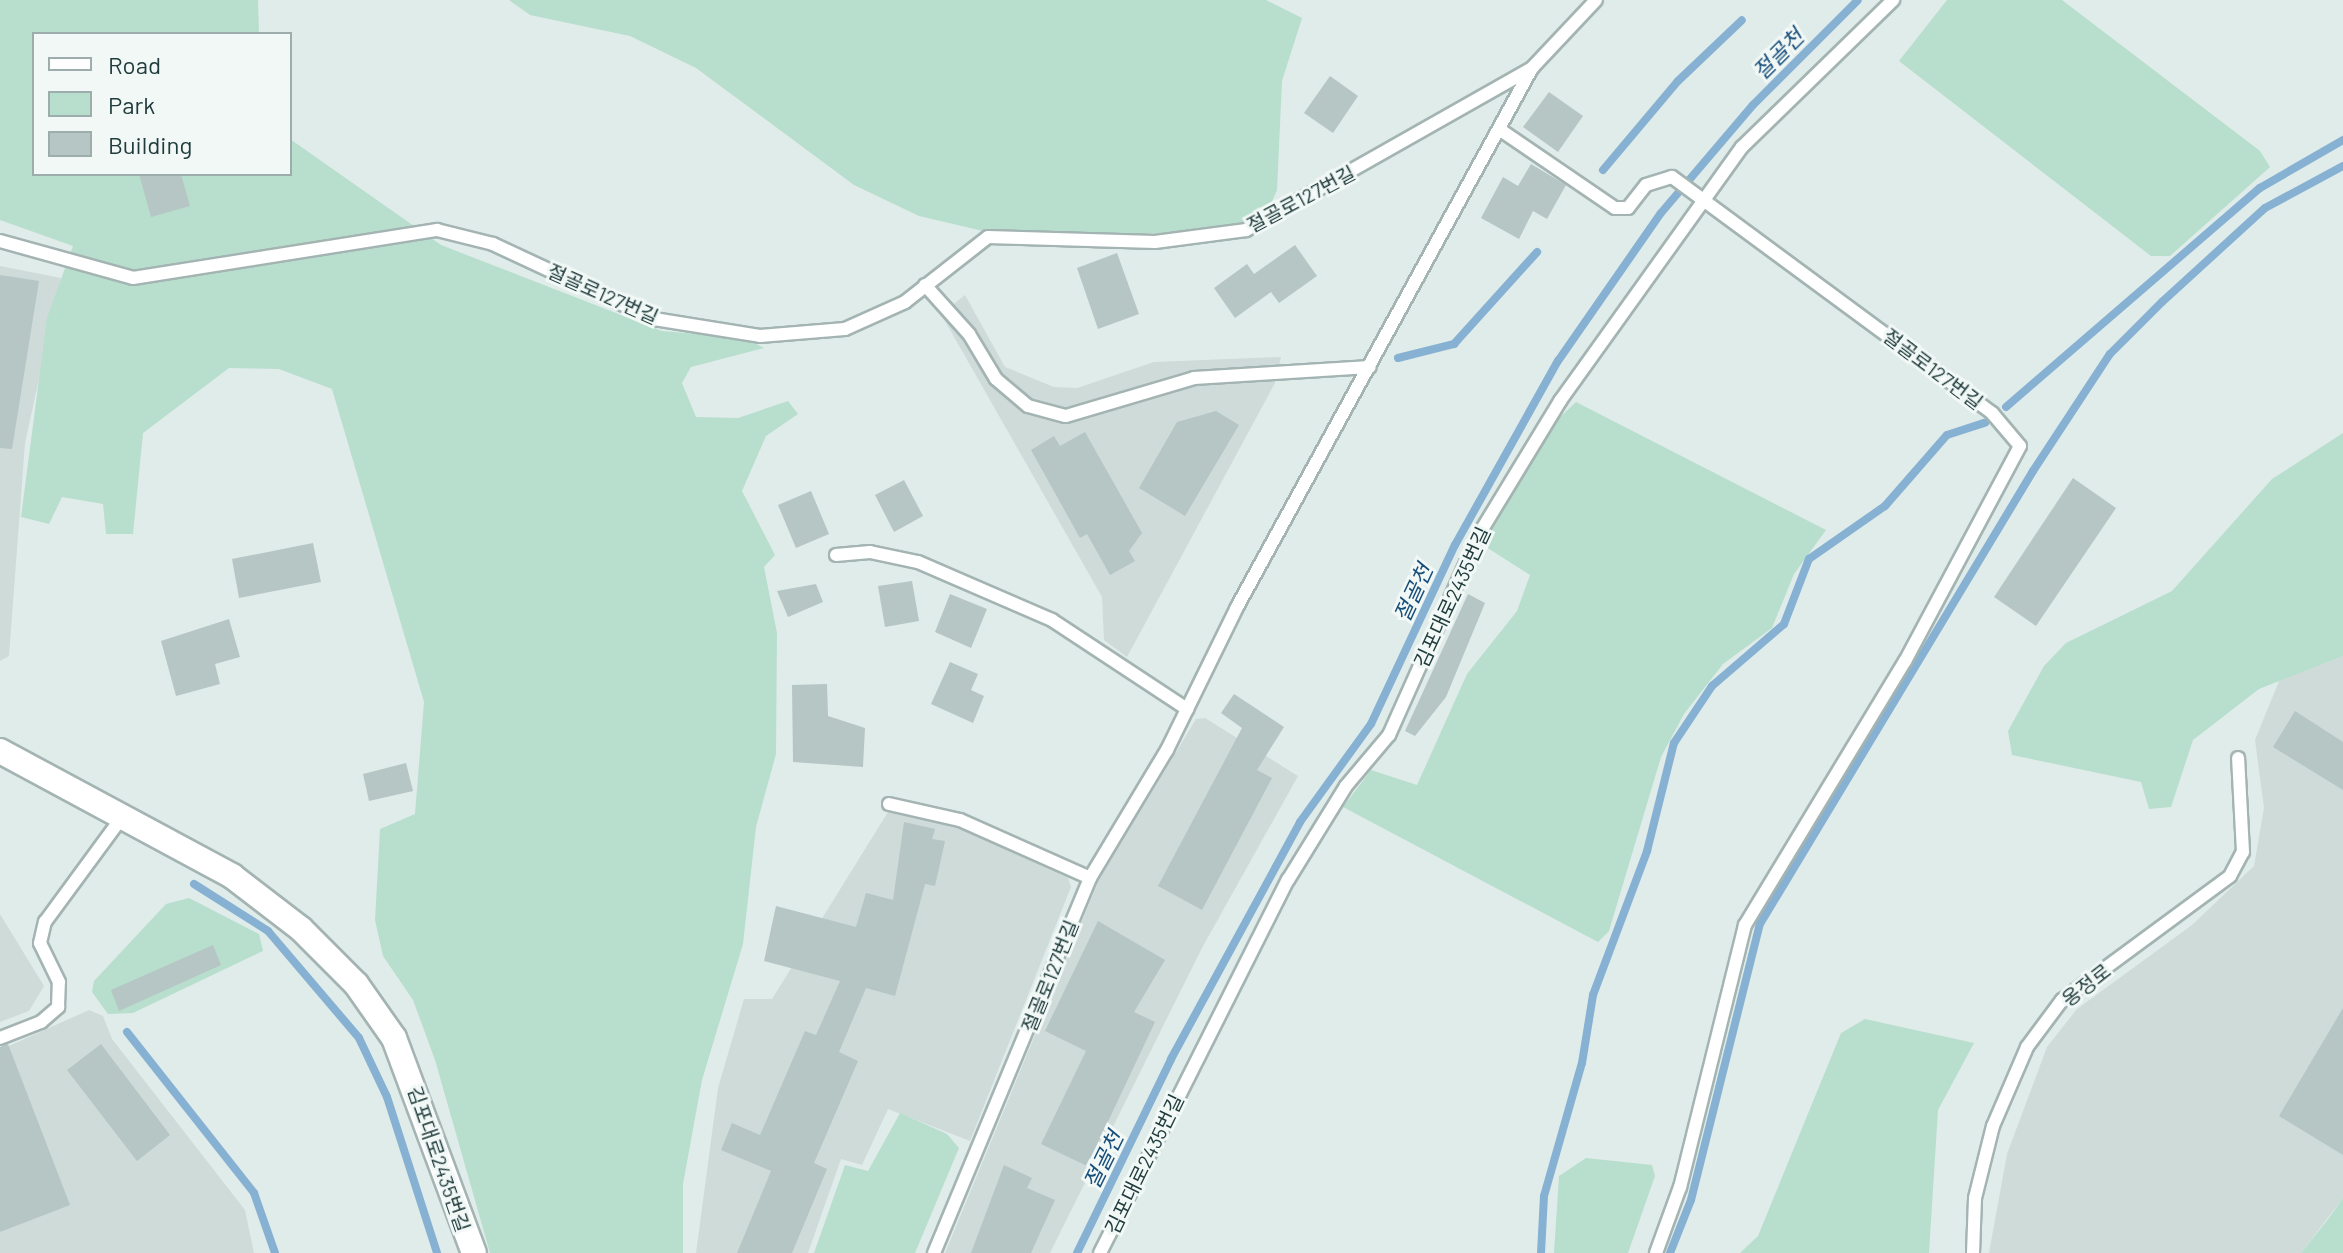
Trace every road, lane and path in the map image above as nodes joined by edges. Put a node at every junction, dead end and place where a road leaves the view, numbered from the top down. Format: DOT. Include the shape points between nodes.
graph roads {
  1 [pos="1596,0"];
  2 [pos="1893,0"];
  3 [pos="1532,68"];
  4 [pos="1499,129"];
  5 [pos="1698,197"];
  6 [pos="0,241"];
  7 [pos="925,285"];
  8 [pos="1370,367"];
  9 [pos="836,555"];
  10 [pos="1187,709"];
  11 [pos="0,751"];
  12 [pos="2238,758"];
  13 [pos="889,804"];
  14 [pos="123,816"];
  15 [pos="1090,878"];
  16 [pos="0,1038"];
  17 [pos="474,1253"];
  18 [pos="934,1253"];
  19 [pos="1100,1253"];
  20 [pos="1656,1253"];
  21 [pos="1973,1253"];
  1 -- 3 [label="lane, 절골로127번길"];
  2 -- 5 [label="lane, 김포대로2435번길" via="1777,108"];
  3 -- 4 [label="lane, 절골로127번길"];
  3 -- 7 [label="lane, 절골로127번길" via="1246,230 1155,242 988,237"];
  4 -- 5 [label="lane, 절골로127번길" via="1615,208 1628,208 1646,185 1672,177"];
  4 -- 8 [label="lane, 절골로127번길"];
  5 -- 19 [label="lane, 김포대로2435번길" via="1560,401 1478,536 1389,735 1346,786 1288,880"];
  5 -- 20 [label="lane, 절골로127번길" via="2015,434 2020,446 1745,925 1680,1187"];
  6 -- 7 [label="lane, 절골로127번길" via="133,278 437,230 493,244 654,319 760,336 872,323"];
  7 -- 8 [label="lane" via="969,334 996,379 1028,406 1066,416 1194,378"];
  8 -- 10 [label="lane, 절골로127번길"];
  9 -- 10 [label="lane" via="870,552 918,562 1052,620"];
  10 -- 15 [label="lane, 절골로127번길"];
  11 -- 14 [label="street, 김포대로2435번길"];
  12 -- 21 [label="lane, 옹정로" via="2243,852 2230,876 2062,1000 2027,1047 1993,1126 1975,1198"];
  13 -- 15 [label="lane" via="960,820"];
  14 -- 16 [label="lane" via="45,922 40,943 59,982 58,1007 41,1022"];
  14 -- 17 [label="street, 김포대로2435번길" via="232,876 301,929 356,984 394,1038"];
  15 -- 18 [label="lane, 절골로127번길"];
}
